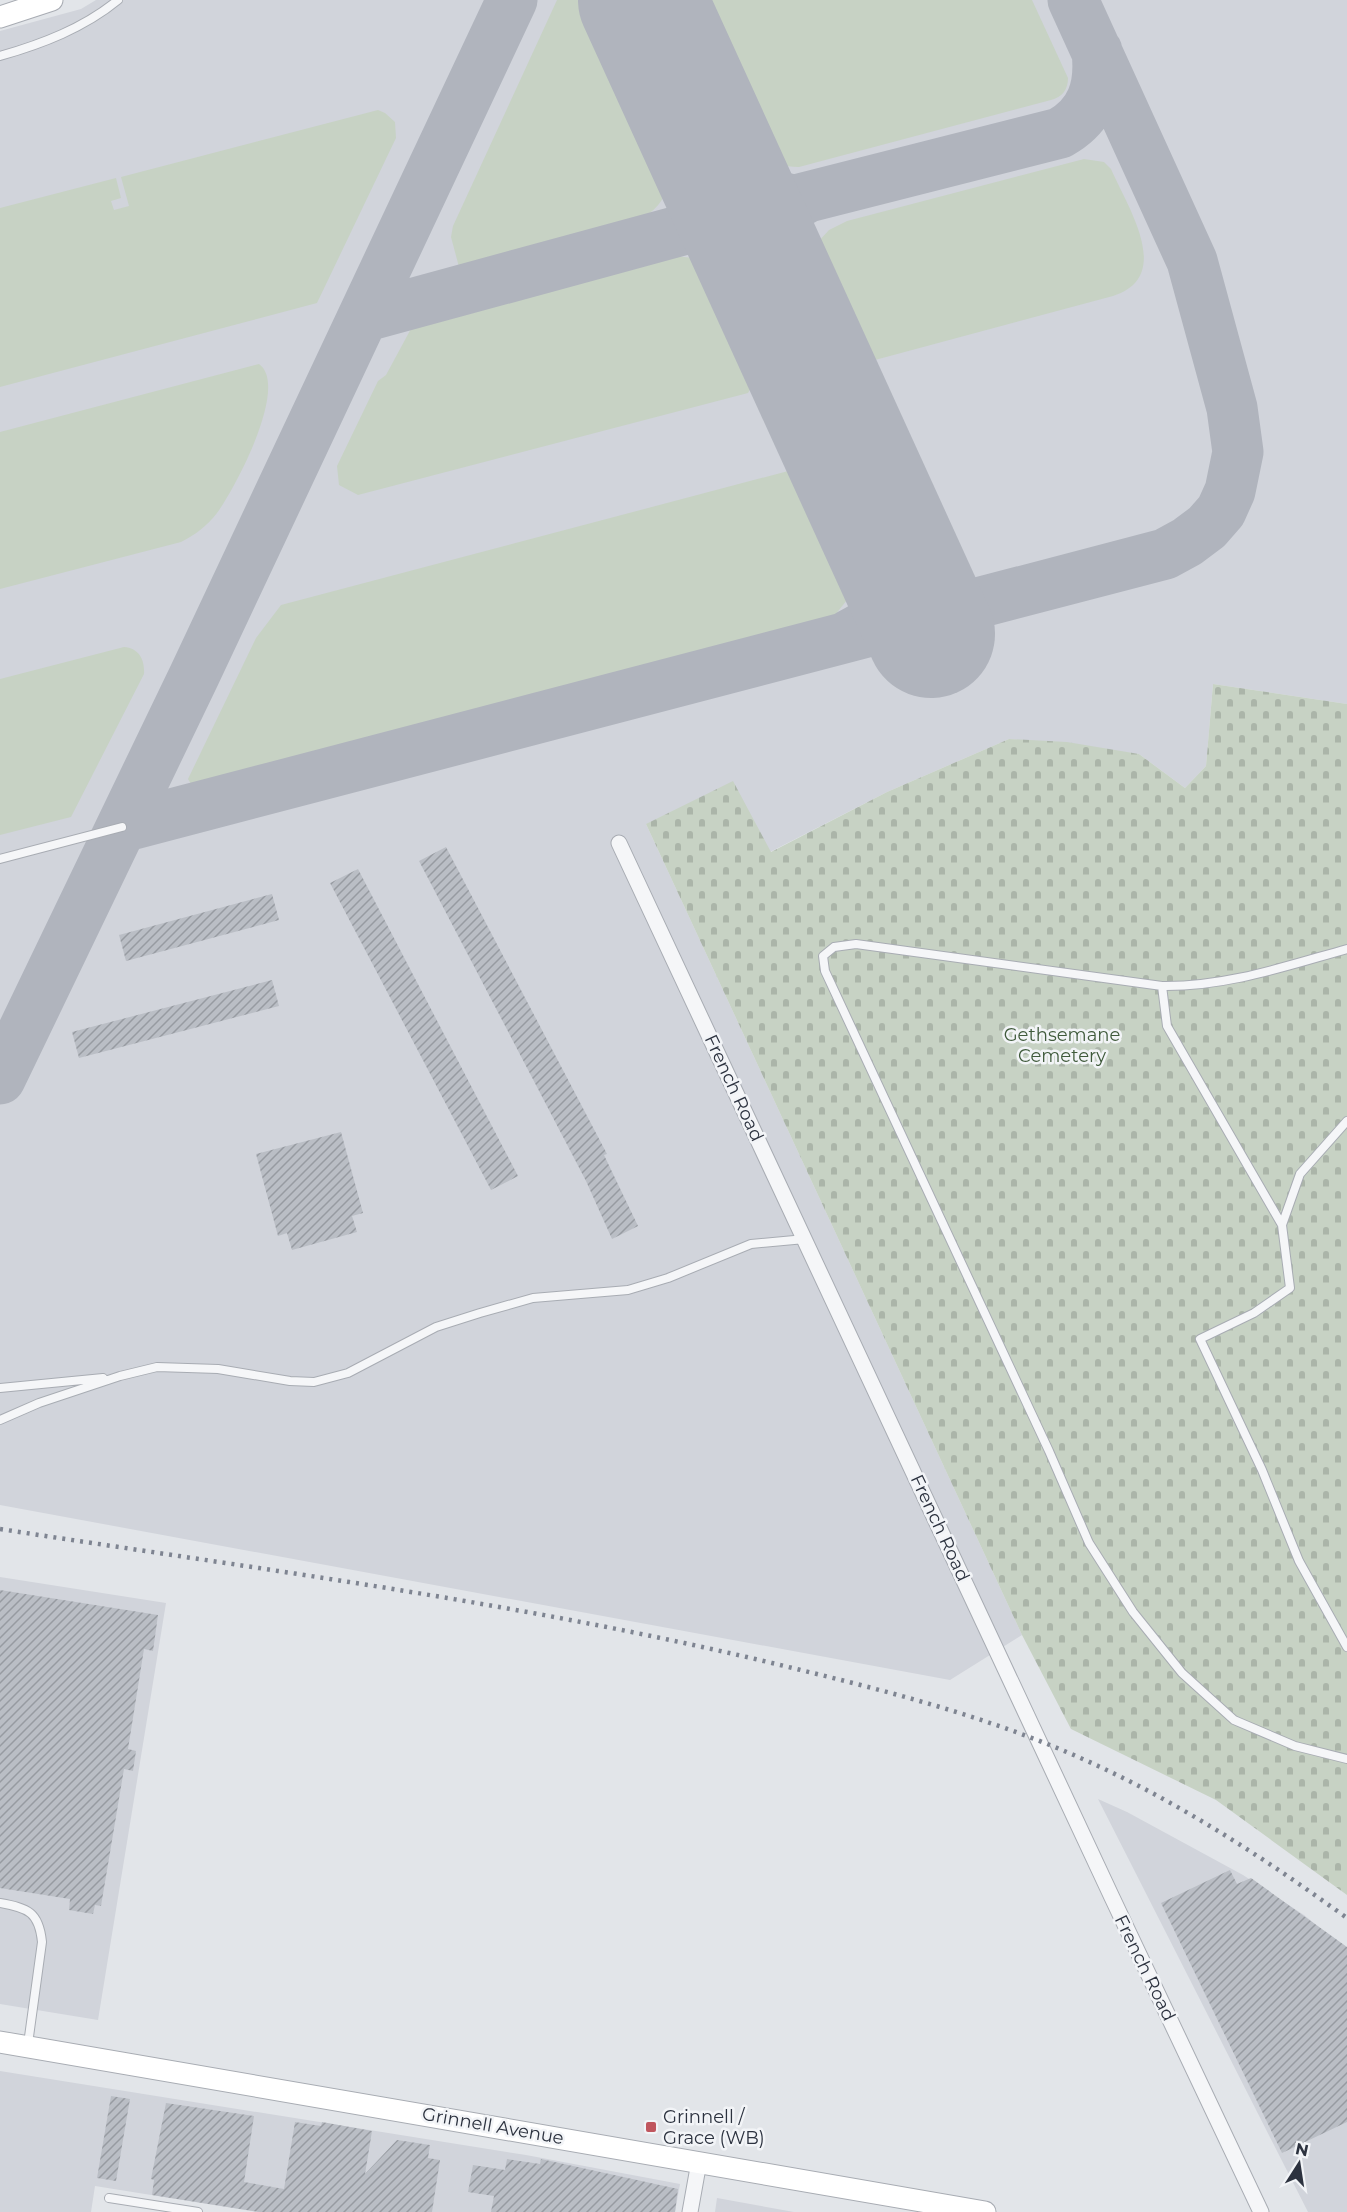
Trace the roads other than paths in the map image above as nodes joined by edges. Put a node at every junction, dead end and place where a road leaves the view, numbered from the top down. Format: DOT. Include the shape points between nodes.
graph roads {
  1 [pos="52,0"];
  2 [pos="118,0"];
  3 [pos="0,17"];
  4 [pos="0,56"];
  5 [pos="122,826"];
  6 [pos="619,843"];
  7 [pos="0,858"];
  8 [pos="1347,949"];
  9 [pos="1162,986"];
  10 [pos="1347,1121"];
  11 [pos="1282,1225"];
  12 [pos="805,1239"];
  13 [pos="120,1376"];
  14 [pos="0,1388"];
  15 [pos="0,1420"];
  16 [pos="1347,1647"];
  17 [pos="1347,1759"];
  18 [pos="0,1903"];
  19 [pos="0,2042"];
  20 [pos="28,2046"];
  21 [pos="699,2162"];
  22 [pos="109,2198"];
  23 [pos="978,2211"];
  24 [pos="198,2212"];
  25 [pos="690,2212"];
  26 [pos="1262,2212"];
  1 -- 3 [label="street"];
  2 -- 4 [label="lane" via="56,38"];
  5 -- 7 [label="lane"];
  6 -- 12 [label="street, French Road"];
  8 -- 9 [label="lane" via="1245,978 1197,986"];
  9 -- 11 [label="lane" via="1167,1026"];
  9 -- 17 [label="lane" via="856,944 834,947 823,956 825,970 1095,1553 1133,1612 1182,1673 1234,1720 1295,1746"];
  10 -- 11 [label="lane" via="1300,1174"];
  11 -- 16 [label="lane" via="1290,1288 1254,1313 1200,1339 1262,1470 1299,1561"];
  12 -- 13 [label="lane" via="751,1244 628,1290 533,1298 480,1313 436,1327 348,1373 314,1382 194,1367 157,1367"];
  12 -- 26 [label="street, French Road" via="1051,1770"];
  13 -- 14 [label="lane"];
  13 -- 15 [label="lane" via="39,1402"];
  18 -- 20 [label="lane" via="33,1913 41,1926"];
  19 -- 20 [label="street, Grinnell Avenue"];
  20 -- 21 [label="street, Grinnell Avenue"];
  21 -- 23 [label="street, Grinnell Avenue" via="898,2201"];
  21 -- 25 [label="street"];
  22 -- 24 [label="lane"];
}
